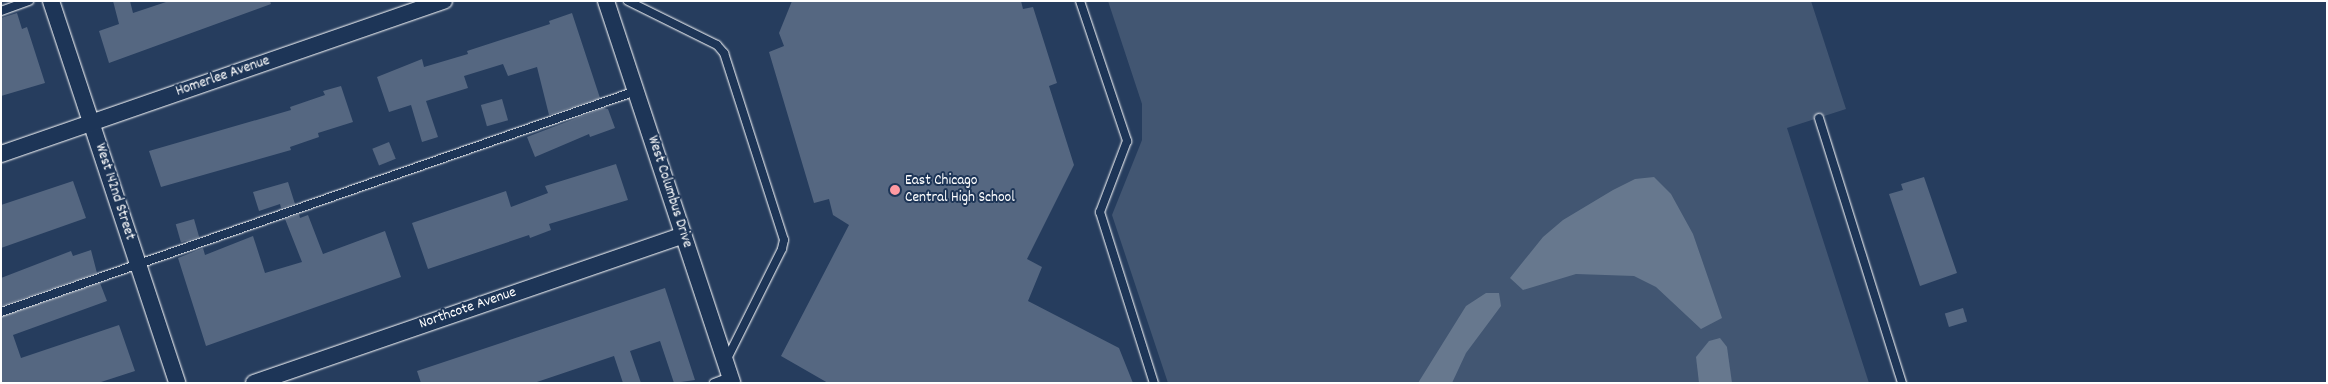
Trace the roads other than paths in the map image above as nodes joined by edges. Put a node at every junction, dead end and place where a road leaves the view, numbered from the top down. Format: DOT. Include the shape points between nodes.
graph roads {
  1 [pos="29,1"];
  2 [pos="51,1"];
  3 [pos="444,1"];
  4 [pos="606,1"];
  5 [pos="628,1"];
  6 [pos="1080,1"];
  7 [pos="1,11"];
  8 [pos="636,92"];
  9 [pos="1819,118"];
  10 [pos="91,122"];
  11 [pos="1,154"];
  12 [pos="683,236"];
  13 [pos="138,264"];
  14 [pos="1,312"];
  15 [pos="725,376"];
  16 [pos="177,383"];
  17 [pos="254,383"];
  18 [pos="1154,383"];
  19 [pos="1902,383"];
  1 -- 7 [label="lane"];
  2 -- 10 [label="street, West 142nd Street"];
  3 -- 10 [label="street, Homerlee Avenue"];
  4 -- 8 [label="street, West Columbus Drive"];
  5 -- 15 [label="lane" via="717,45 724,53 784,240"];
  6 -- 18 [label="lane" via="1127,141 1100,212"];
  8 -- 12 [label="street, West Columbus Drive"];
  8 -- 13 [label="lane"];
  9 -- 19 [label="lane"];
  10 -- 11 [label="street, Homerlee Avenue"];
  10 -- 13 [label="street, West 142nd Street"];
  12 -- 15 [label="street, West Columbus Drive"];
  12 -- 17 [label="street, Northcote Avenue"];
  13 -- 14 [label="lane"];
  13 -- 16 [label="street, West 142nd Street"];
}
